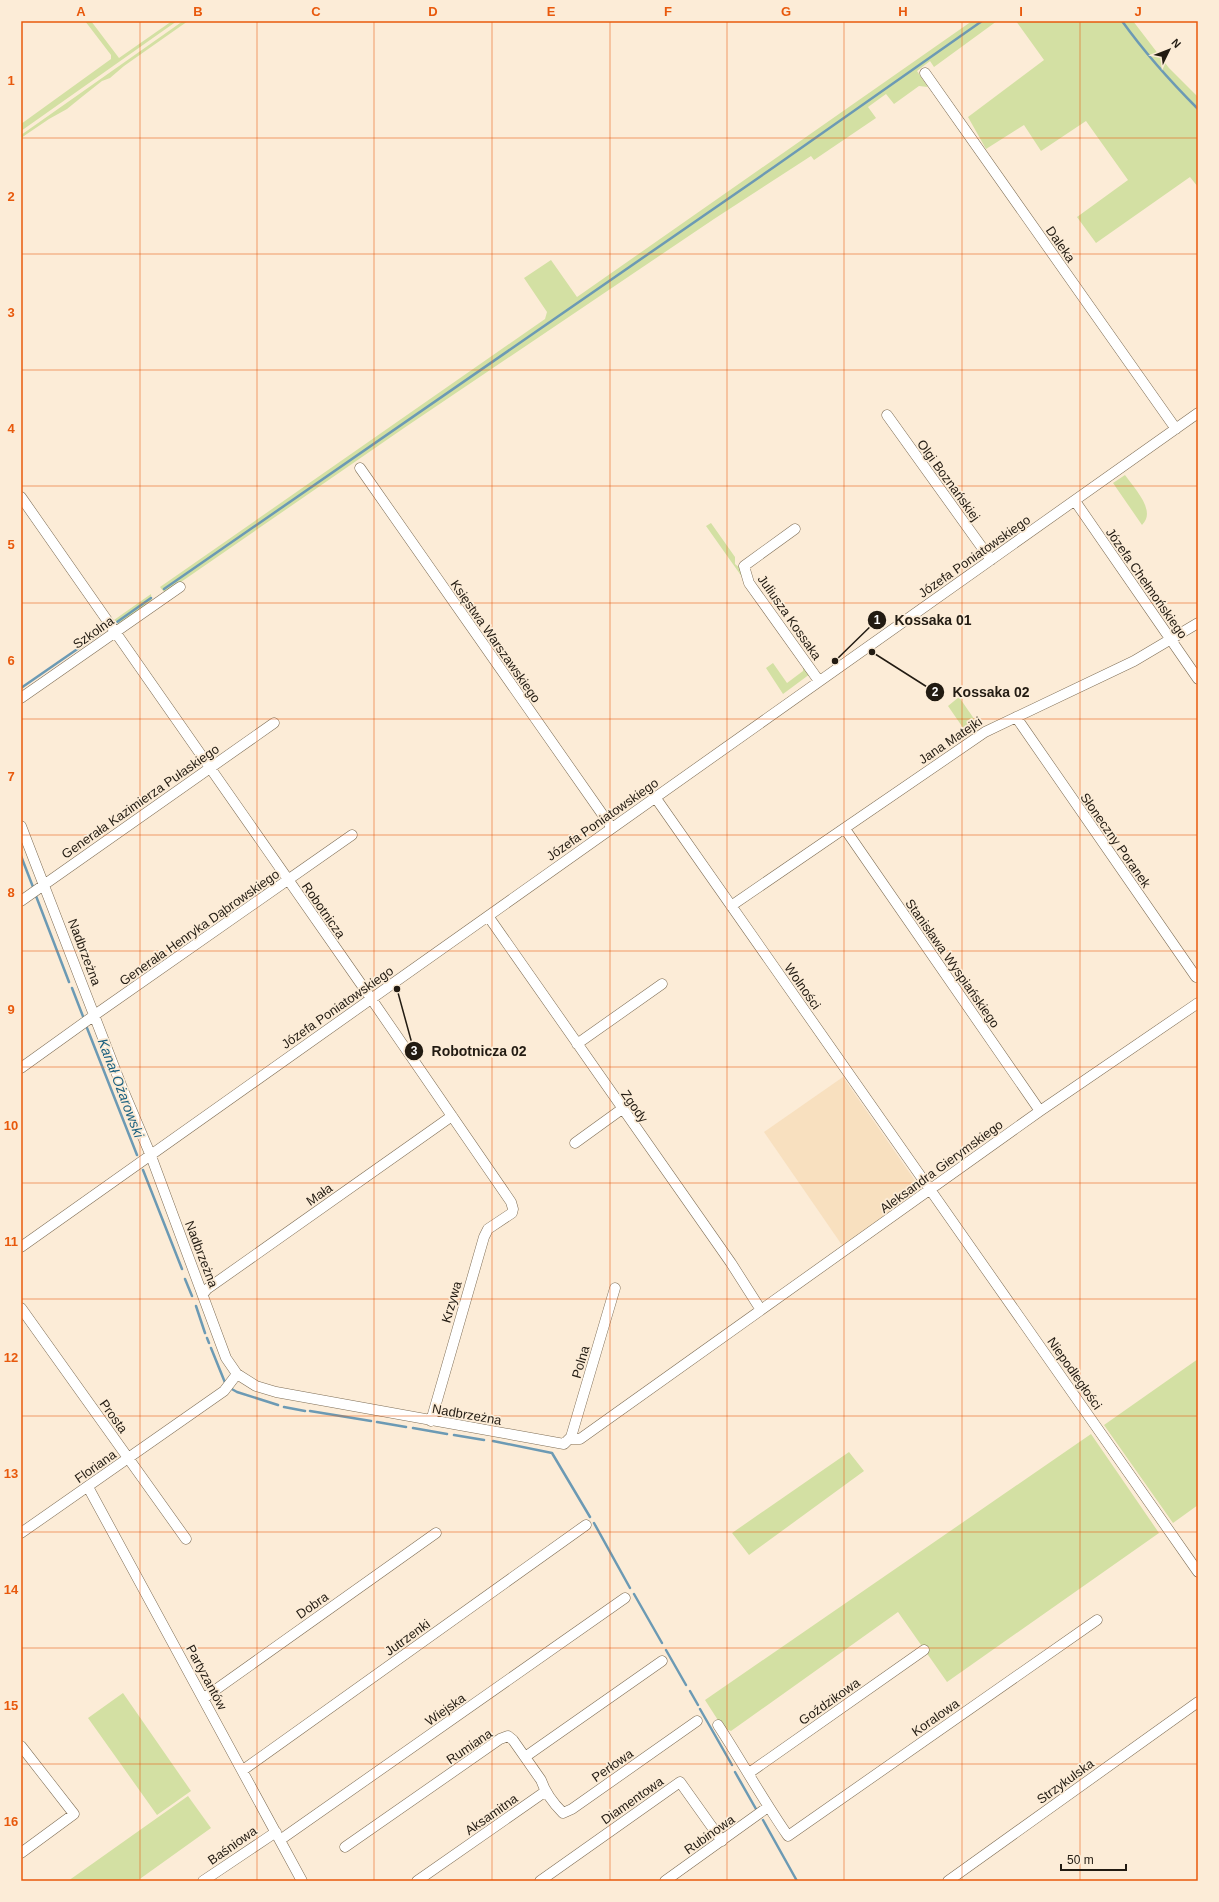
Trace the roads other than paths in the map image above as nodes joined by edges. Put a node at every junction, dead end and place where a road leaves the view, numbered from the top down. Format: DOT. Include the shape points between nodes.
graph roads {
  1 [pos="925,73"];
  2 [pos="1198,413"];
  3 [pos="887,415"];
  4 [pos="1176,428"];
  5 [pos="360,468"];
  6 [pos="21,497"];
  7 [pos="1075,501"];
  8 [pos="795,529"];
  9 [pos="991,560"];
  10 [pos="180,587"];
  11 [pos="1198,623"];
  12 [pos="116,632"];
  13 [pos="1170,639"];
  14 [pos="1198,679"];
  15 [pos="819,682"];
  16 [pos="21,698"];
  17 [pos="1016,717"];
  18 [pos="274,723"];
  19 [pos="210,769"];
  20 [pos="655,797"];
  21 [pos="21,826"];
  22 [pos="612,828"];
  23 [pos="845,829"];
  24 [pos="352,835"];
  25 [pos="289,881"];
  26 [pos="44,884"];
  27 [pos="21,901"];
  28 [pos="731,906"];
  29 [pos="488,916"];
  30 [pos="1196,978"];
  31 [pos="662,984"];
  32 [pos="372,999"];
  33 [pos="1198,1003"];
  34 [pos="95,1015"];
  35 [pos="576,1044"];
  36 [pos="21,1068"];
  37 [pos="622,1109"];
  38 [pos="1040,1111"];
  39 [pos="452,1116"];
  40 [pos="575,1143"];
  41 [pos="151,1156"];
  42 [pos="930,1190"];
  43 [pos="511,1202"];
  44 [pos="21,1247"];
  45 [pos="615,1288"];
  46 [pos="203,1294"];
  47 [pos="21,1308"];
  48 [pos="761,1310"];
  49 [pos="237,1374"];
  50 [pos="431,1421"];
  51 [pos="568,1441"];
  52 [pos="128,1458"];
  53 [pos="88,1487"];
  54 [pos="586,1525"];
  55 [pos="21,1533"];
  56 [pos="436,1533"];
  57 [pos="186,1539"];
  58 [pos="1198,1572"];
  59 [pos="625,1598"];
  60 [pos="1097,1620"];
  61 [pos="924,1650"];
  62 [pos="662,1661"];
  63 [pos="204,1698"];
  64 [pos="1198,1702"];
  65 [pos="697,1721"];
  66 [pos="718,1726"];
  67 [pos="21,1746"];
  68 [pos="524,1757"];
  69 [pos="243,1770"];
  70 [pos="749,1773"];
  71 [pos="546,1791"];
  72 [pos="768,1807"];
  73 [pos="278,1836"];
  74 [pos="722,1841"];
  75 [pos="345,1847"];
  76 [pos="21,1853"];
  77 [pos="203,1881"];
  78 [pos="302,1881"];
  79 [pos="417,1881"];
  80 [pos="540,1881"];
  81 [pos="665,1881"];
  82 [pos="948,1881"];
  1 -- 4 [label="street, Daleka"];
  2 -- 4 [label="street, Józefa Poniatowskiego"];
  3 -- 9 [label="street, Olgi Boznańskiej"];
  4 -- 7 [label="street, Józefa Poniatowskiego"];
  5 -- 22 [label="street, Księstwa Warszawskiego"];
  6 -- 12 [label="street, Robotnicza"];
  7 -- 9 [label="street, Józefa Poniatowskiego"];
  7 -- 13 [label="street, Józefa Chełmońskiego"];
  8 -- 15 [label="street, Juliusza Kossaka" via="744,566 749,583"];
  9 -- 15 [label="street, Józefa Poniatowskiego"];
  10 -- 12 [label="street, Szkolna"];
  11 -- 13 [label="street, Jana Matejki"];
  12 -- 16 [label="street, Szkolna"];
  12 -- 19 [label="street, Robotnicza" via="121,643"];
  13 -- 14 [label="street, Józefa Chełmońskiego"];
  13 -- 17 [label="street, Jana Matejki" via="1134,661"];
  15 -- 20 [label="street, Józefa Poniatowskiego"];
  17 -- 23 [label="street, Jana Matejki" via="976,738"];
  17 -- 30 [label="street, Słoneczny Poranek"];
  18 -- 19 [label="street, Generała Kazimierza Pułaskiego"];
  19 -- 25 [label="street, Robotnicza"];
  19 -- 26 [label="street, Generała Kazimierza Pułaskiego"];
  20 -- 22 [label="street, Józefa Poniatowskiego"];
  20 -- 28 [label="street, Wolności"];
  21 -- 26 [label="street, Nadbrzeżna"];
  22 -- 29 [label="street, Józefa Poniatowskiego"];
  23 -- 28 [label="street, Jana Matejki"];
  23 -- 38 [label="street, Stanisława Wyspiańskiego"];
  24 -- 25 [label="street, Generała Henryka Dąbrowskiego"];
  25 -- 32 [label="street, Robotnicza"];
  25 -- 34 [label="street, Generała Henryka Dąbrowskiego"];
  26 -- 27 [label="street, Generała Kazimierza Pułaskiego"];
  26 -- 34 [label="street, Nadbrzeżna"];
  28 -- 42 [label="street, Wolności"];
  29 -- 32 [label="street, Józefa Poniatowskiego"];
  29 -- 35 [label="street, Zgody"];
  31 -- 35 [label="street"];
  32 -- 39 [label="street, Robotnicza"];
  32 -- 41 [label="street, Józefa Poniatowskiego"];
  33 -- 38 [label="street, Aleksandra Gierymskiego"];
  34 -- 36 [label="street, Generała Henryka Dąbrowskiego"];
  34 -- 41 [label="street, Nadbrzeżna"];
  35 -- 37 [label="street, Zgody"];
  37 -- 40 [label="street"];
  37 -- 48 [label="street, Zgody" via="731,1263"];
  38 -- 42 [label="street, Aleksandra Gierymskiego"];
  39 -- 43 [label="street, Robotnicza"];
  39 -- 46 [label="street, Mała"];
  41 -- 44 [label="street, Józefa Poniatowskiego"];
  41 -- 46 [label="street, Nadbrzeżna"];
  42 -- 48 [label="street, Aleksandra Gierymskiego"];
  42 -- 58 [label="street, Niepodległości"];
  43 -- 50 [label="street, Krzywa" via="512,1212 488,1229 484,1237"];
  45 -- 51 [label="street, Polna"];
  46 -- 49 [label="street, Nadbrzeżna" via="226,1358"];
  47 -- 52 [label="street, Prosta"];
  48 -- 51 [label="street, Aleksandra Gierymskiego" via="580,1439"];
  49 -- 50 [label="street, Nadbrzeżna" via="256,1386 276,1392"];
  49 -- 52 [label="street, Floriana" via="228,1387"];
  50 -- 51 [label="street, Nadbrzeżna" via="564,1444"];
  52 -- 53 [label="street, Floriana"];
  52 -- 57 [label="street, Prosta"];
  53 -- 55 [label="street, Floriana"];
  53 -- 63 [label="street, Partyzantów"];
  54 -- 69 [label="street, Jutrzenki"];
  56 -- 63 [label="street, Dobra"];
  59 -- 73 [label="street, Wiejska"];
  60 -- 72 [label="street, Koralowa" via="788,1836"];
  61 -- 70 [label="street, Goździkowa"];
  62 -- 68 [label="street"];
  63 -- 69 [label="street, Partyzantów"];
  64 -- 82 [label="street, Strzykulska"];
  65 -- 71 [label="street, Perłowa" via="572,1809 563,1812"];
  66 -- 70 [label="street"];
  67 -- 76 [label="street" via="74,1814"];
  68 -- 71 [label="street" via="542,1780"];
  68 -- 75 [label="street, Rumiana" via="508,1736 500,1739"];
  69 -- 73 [label="street, Partyzantów"];
  70 -- 72 [label="street"];
  71 -- 79 [label="street, Aksamitna"];
  72 -- 74 [label="street, Rubinowa"];
  73 -- 77 [label="street, Baśniowa"];
  73 -- 78 [label="street, Partyzantów"];
  74 -- 80 [label="street, Diamentowa" via="680,1782"];
  74 -- 81 [label="street, Rubinowa"];
}
